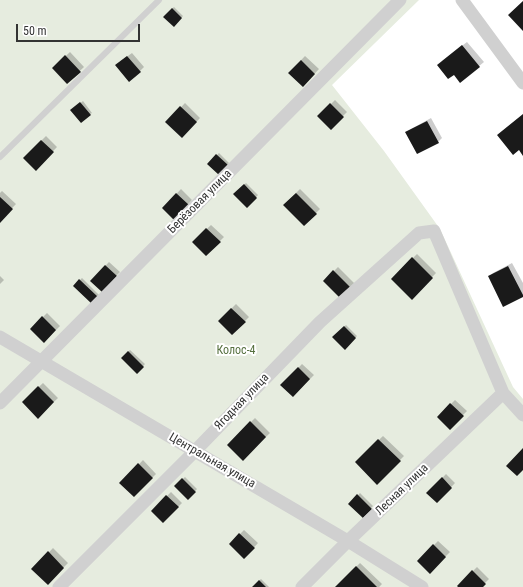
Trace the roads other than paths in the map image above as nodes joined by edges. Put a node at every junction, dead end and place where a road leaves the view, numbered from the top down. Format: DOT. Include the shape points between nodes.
graph roads {
  1 [pos="159,0"];
  2 [pos="400,0"];
  3 [pos="462,0"];
  4 [pos="523,83"];
  5 [pos="0,157"];
  6 [pos="0,337"];
  7 [pos="42,362"];
  8 [pos="502,393"];
  9 [pos="0,403"];
  10 [pos="523,415"];
  11 [pos="195,451"];
  12 [pos="348,541"];
  13 [pos="59,587"];
  14 [pos="302,587"];
  15 [pos="422,587"];
  1 -- 5 [label="lane"];
  2 -- 7 [label="street, Берёзовая улица"];
  3 -- 4 [label="street"];
  6 -- 7 [label="street, Центральная улица"];
  7 -- 9 [label="street, Берёзовая улица"];
  7 -- 11 [label="street, Центральная улица"];
  8 -- 10 [label="street"];
  8 -- 11 [label="street, Ягодная улица" via="434,231 419,233 320,322"];
  8 -- 12 [label="street, Лесная улица"];
  11 -- 12 [label="street, Центральная улица"];
  11 -- 13 [label="street, Ягодная улица"];
  12 -- 14 [label="street, Лесная улица"];
  12 -- 15 [label="street, Центральная улица"];
}
